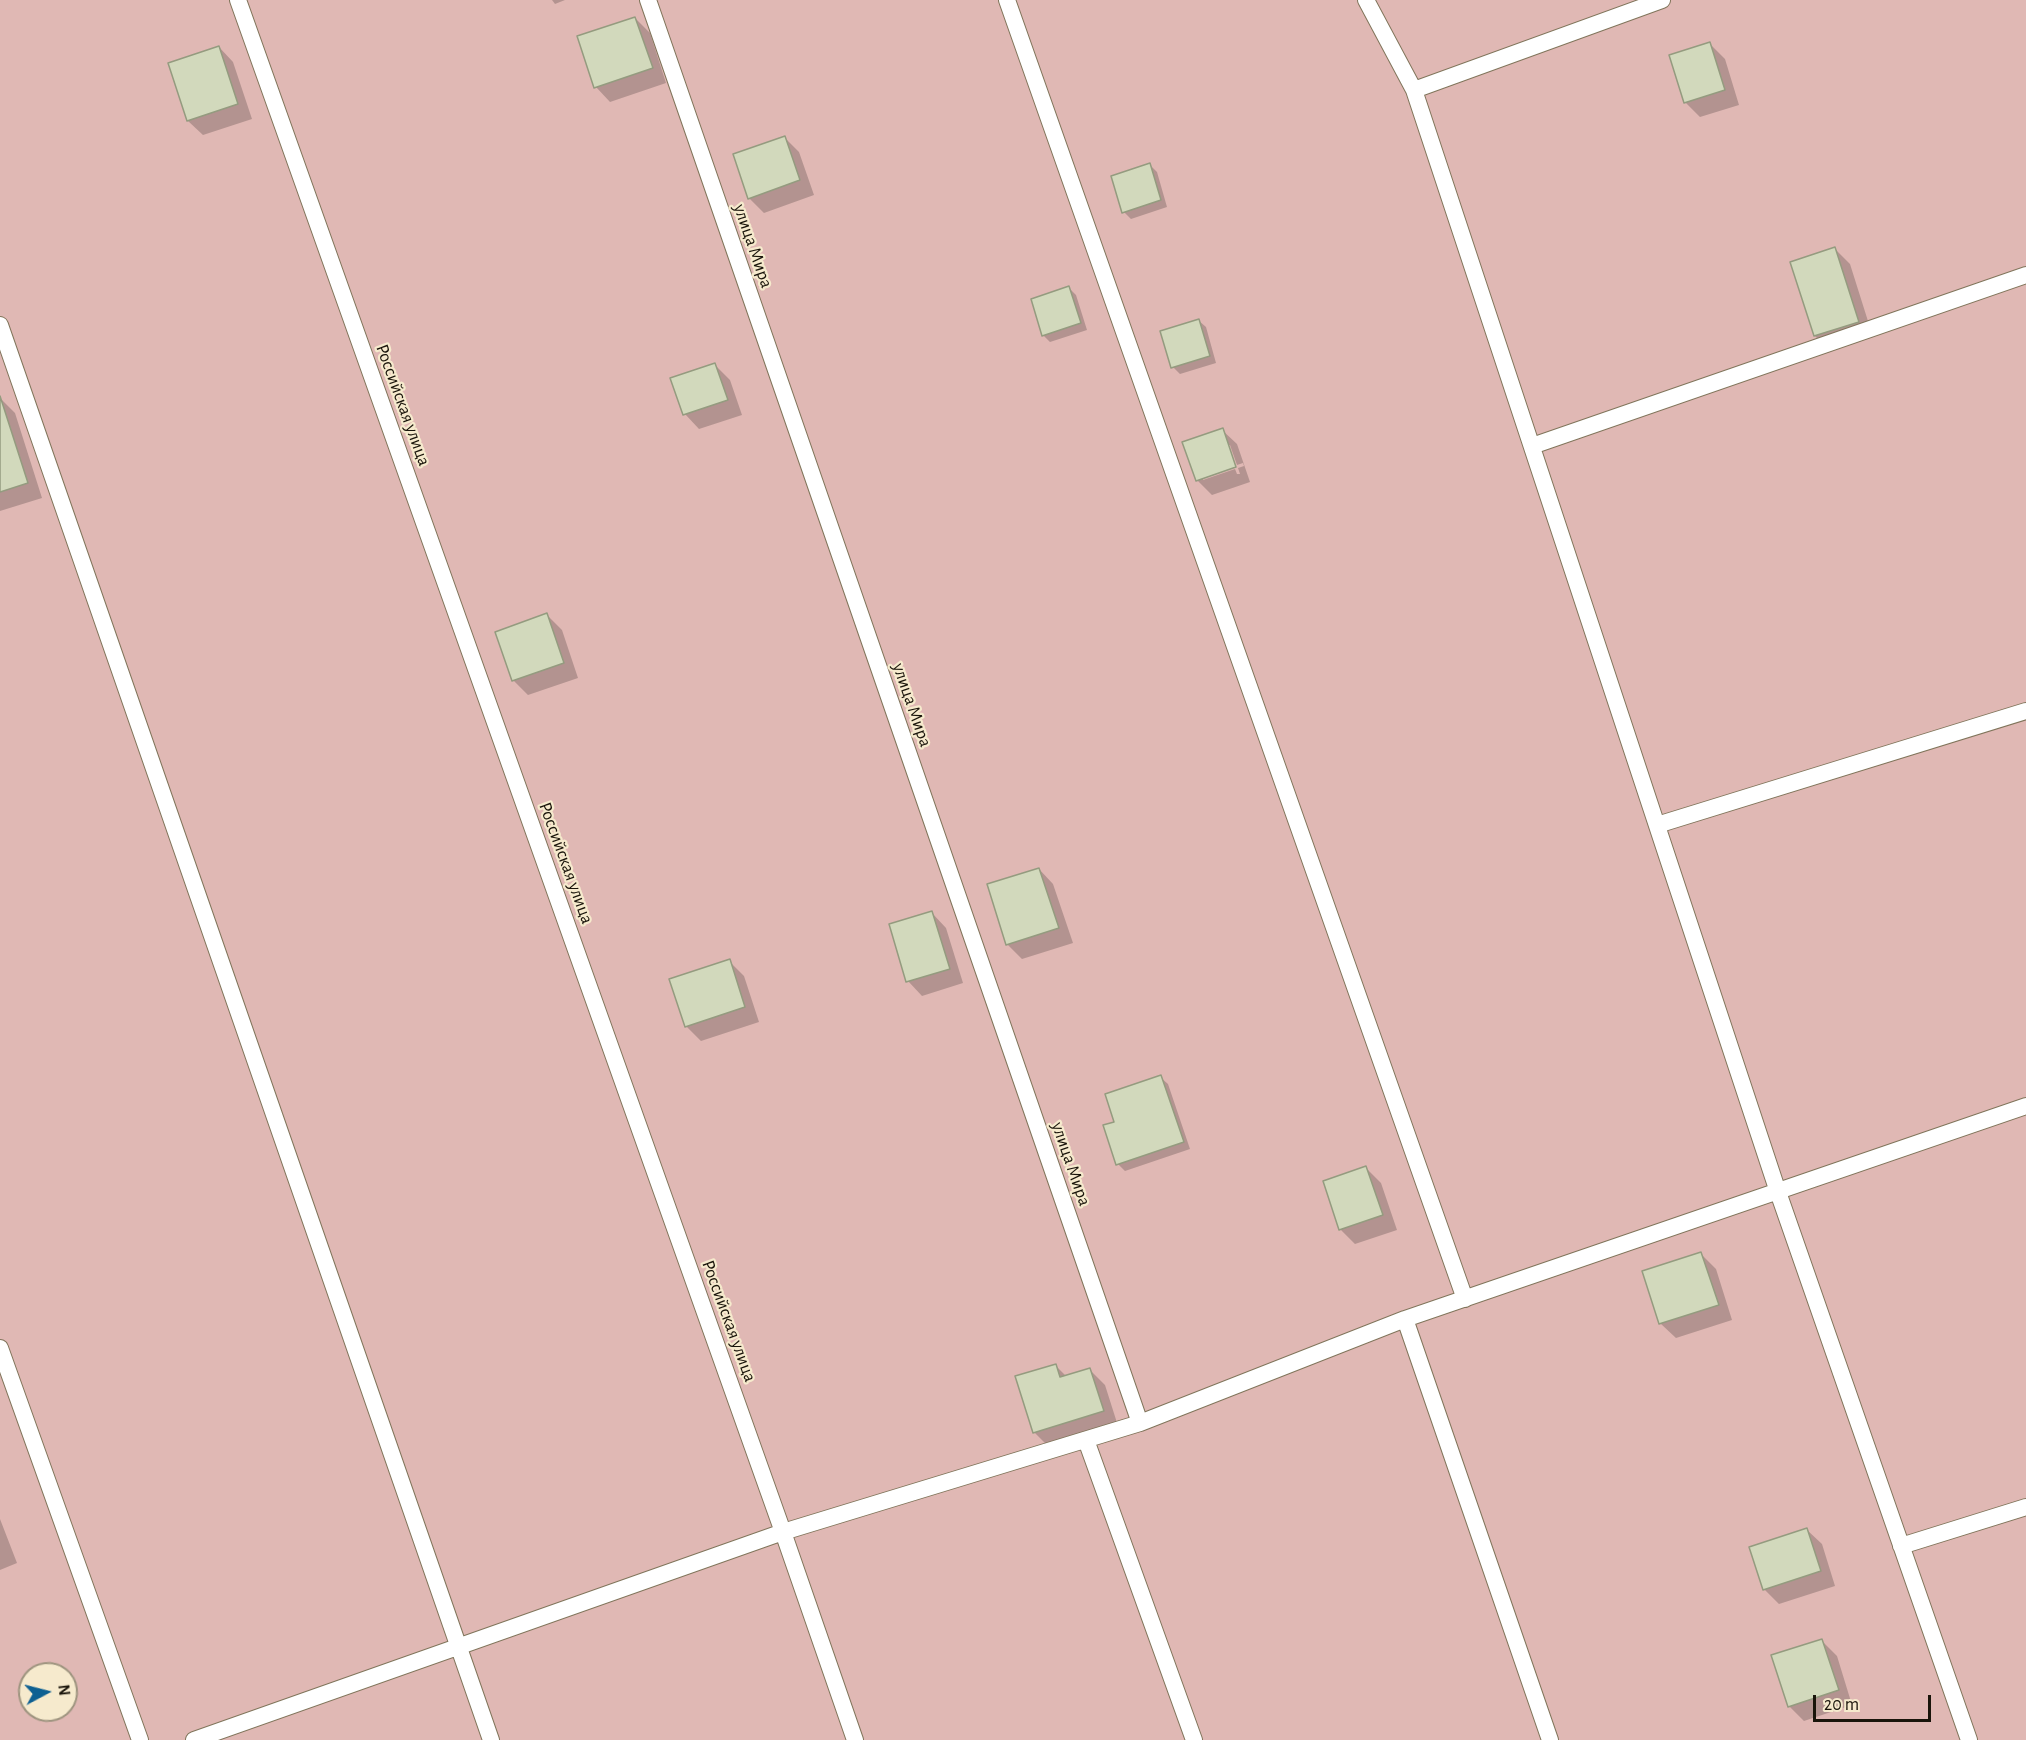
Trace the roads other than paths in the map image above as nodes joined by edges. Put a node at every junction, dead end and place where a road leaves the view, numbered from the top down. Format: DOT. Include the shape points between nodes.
graph roads {
  1 [pos="238,0"];
  2 [pos="648,0"];
  3 [pos="1006,0"];
  4 [pos="1366,0"];
  5 [pos="1662,0"];
  6 [pos="1414,90"];
  7 [pos="2026,275"];
  8 [pos="0,325"];
  9 [pos="1532,446"];
  10 [pos="2026,711"];
  11 [pos="1657,825"];
  12 [pos="2026,1106"];
  13 [pos="1778,1192"];
  14 [pos="1465,1299"];
  15 [pos="1405,1319"];
  16 [pos="0,1348"];
  17 [pos="1140,1423"];
  18 [pos="1086,1440"];
  19 [pos="2026,1507"];
  20 [pos="783,1532"];
  21 [pos="1902,1546"];
  22 [pos="460,1646"];
  23 [pos="140,1740"];
  24 [pos="194,1740"];
  25 [pos="492,1740"];
  26 [pos="855,1740"];
  27 [pos="1194,1740"];
  28 [pos="1550,1740"];
  29 [pos="1969,1740"];
  1 -- 20 [label="lane, Российская улица"];
  2 -- 17 [label="lane, улица Мира"];
  3 -- 14 [label="lane"];
  4 -- 6 [label="lane"];
  5 -- 6 [label="lane"];
  6 -- 9 [label="lane"];
  7 -- 9 [label="lane"];
  8 -- 22 [label="lane"];
  9 -- 11 [label="lane"];
  10 -- 11 [label="lane"];
  11 -- 13 [label="lane"];
  12 -- 13 [label="lane"];
  13 -- 14 [label="lane"];
  13 -- 21 [label="lane"];
  14 -- 15 [label="lane"];
  15 -- 17 [label="lane"];
  15 -- 28 [label="lane"];
  16 -- 23 [label="lane"];
  17 -- 18 [label="lane"];
  18 -- 20 [label="lane"];
  18 -- 27 [label="lane"];
  19 -- 21 [label="lane"];
  20 -- 22 [label="lane"];
  20 -- 26 [label="lane, Российская улица"];
  21 -- 29 [label="lane"];
  22 -- 24 [label="lane"];
  22 -- 25 [label="lane"];
}
